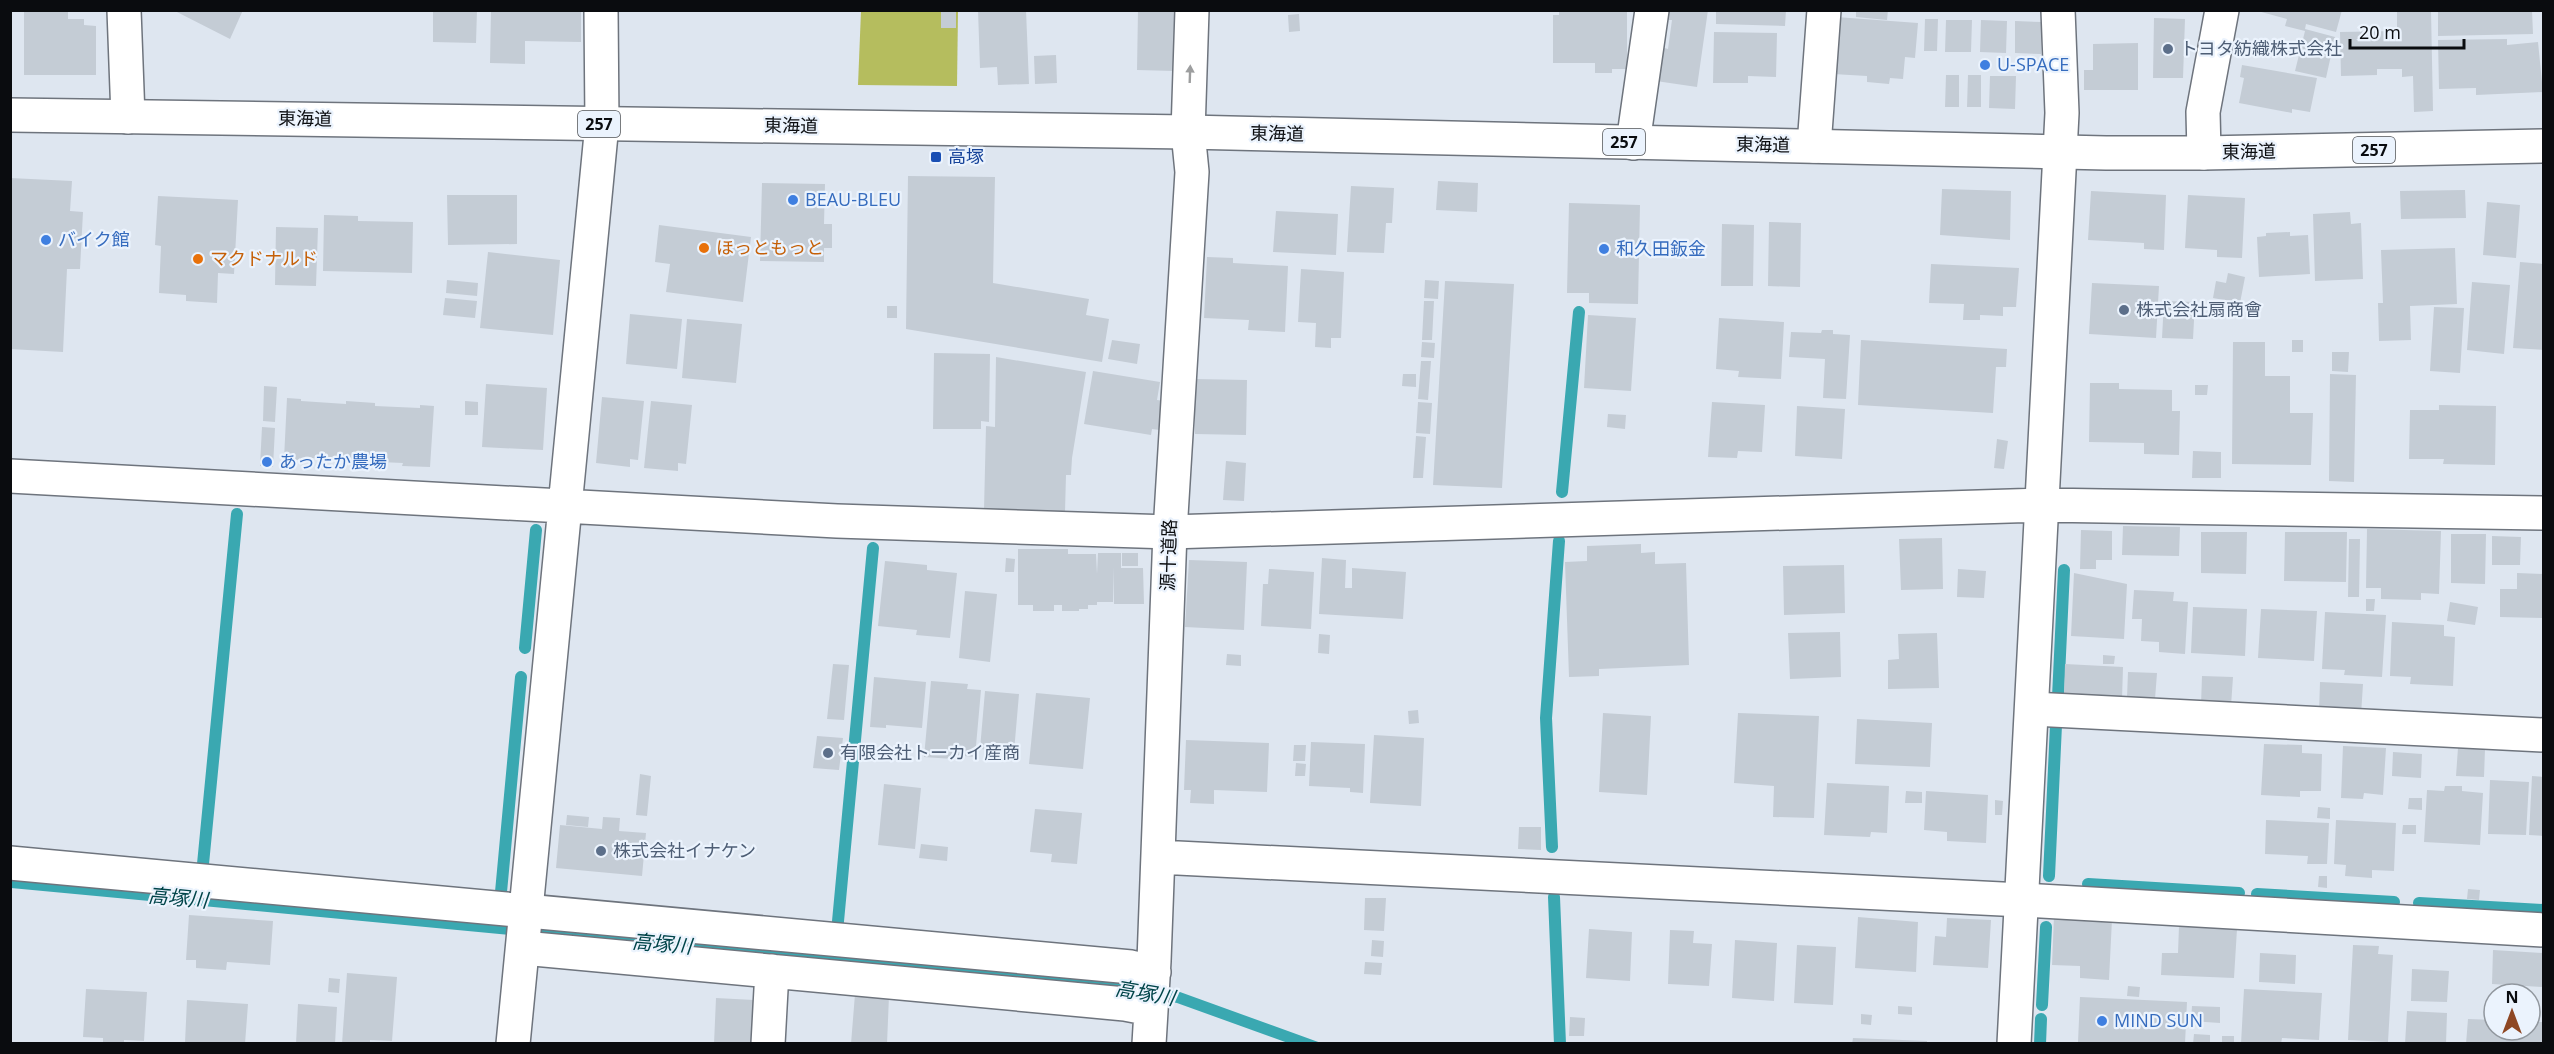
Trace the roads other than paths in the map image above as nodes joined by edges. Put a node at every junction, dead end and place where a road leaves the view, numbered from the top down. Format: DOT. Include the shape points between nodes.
graph roads {
  1 [pos="124,10"];
  2 [pos="601,10"];
  3 [pos="1191,10"];
  4 [pos="1652,10"];
  5 [pos="1824,10"];
  6 [pos="2058,10"];
  7 [pos="2222,10"];
  8 [pos="10,115"];
  9 [pos="128,117"];
  10 [pos="602,124"];
  11 [pos="1188,132"];
  12 [pos="1634,142"];
  13 [pos="1814,146"];
  14 [pos="2544,146"];
  15 [pos="2060,152"];
  16 [pos="2204,153"];
  17 [pos="10,477"];
  18 [pos="2042,505"];
  19 [pos="564,506"];
  20 [pos="2544,513"];
  21 [pos="1170,532"];
  22 [pos="2032,710"];
  23 [pos="2544,735"];
  24 [pos="1158,857"];
  25 [pos="10,863"];
  26 [pos="2022,900"];
  27 [pos="525,930"];
  28 [pos="2544,930"];
  29 [pos="772,971"];
  30 [pos="1152,990"];
  31 [pos="513,1044"];
  32 [pos="768,1044"];
  33 [pos="1149,1044"];
  34 [pos="2014,1044"];
  1 -- 9 [label="main road"];
  2 -- 10 [label="main road"];
  11 -- 3 [label="main road, 源十道路, one-way"];
  4 -- 12 [label="main road"];
  5 -- 13 [label="main road"];
  6 -- 15 [label="main road"];
  7 -- 16 [label="main road" via="2203,112"];
  8 -- 9 [label="main road, 東海道 / 257"];
  9 -- 10 [label="main road, 東海道 / 257"];
  10 -- 11 [label="main road, 東海道 / 257"];
  10 -- 19 [label="main road"];
  11 -- 12 [label="main road, 東海道 / 257"];
  11 -- 21 [label="main road, 源十道路" via="1192,172"];
  12 -- 13 [label="main road, 東海道 / 257"];
  13 -- 15 [label="main road, 東海道 / 257"];
  14 -- 16 [label="main road, 東海道 / 257"];
  15 -- 16 [label="main road, 東海道 / 257"];
  15 -- 18 [label="main road"];
  17 -- 19 [label="main road"];
  18 -- 20 [label="main road"];
  18 -- 21 [label="main road"];
  18 -- 22 [label="main road"];
  19 -- 21 [label="main road" via="837,521"];
  19 -- 27 [label="main road"];
  21 -- 24 [label="main road, 源十道路"];
  22 -- 23 [label="main road"];
  22 -- 26 [label="main road"];
  24 -- 26 [label="main road"];
  24 -- 30 [label="main road, 源十道路"];
  25 -- 27 [label="main road"];
  26 -- 28 [label="main road"];
  26 -- 34 [label="main road"];
  27 -- 29 [label="main road"];
  27 -- 30 [label="main road" via="1119,966"];
  27 -- 31 [label="main road"];
  29 -- 30 [label="main road" via="1125,1004"];
  29 -- 32 [label="main road"];
  30 -- 33 [label="main road, 源十道路"];
}
